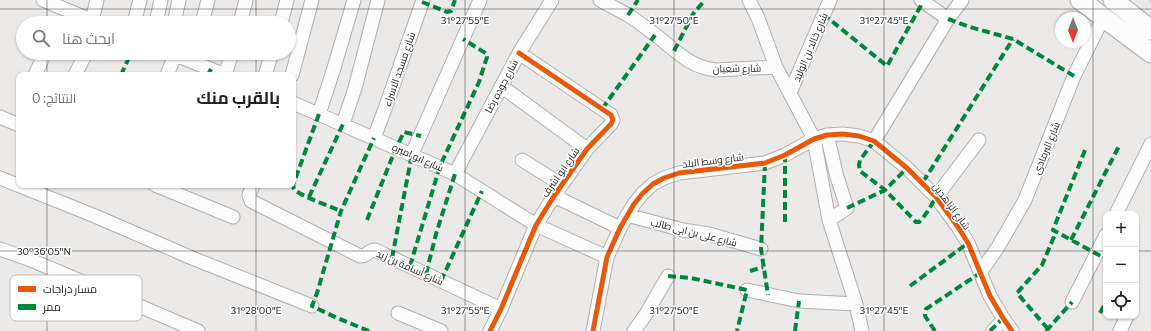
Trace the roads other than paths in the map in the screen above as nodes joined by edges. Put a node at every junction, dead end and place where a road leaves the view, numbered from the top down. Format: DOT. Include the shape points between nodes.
graph roads {
  1 [pos="43,0"];
  2 [pos="97,0"];
  3 [pos="140,0"];
  4 [pos="161,0"];
  5 [pos="179,0"];
  6 [pos="208,0"];
  7 [pos="246,0"];
  8 [pos="288,0"];
  9 [pos="312,0"];
  10 [pos="354,0"];
  11 [pos="378,0"];
  12 [pos="423,0"];
  13 [pos="480,0"];
  14 [pos="552,0"];
  15 [pos="600,0"];
  16 [pos="749,0"];
  17 [pos="830,0"];
  18 [pos="962,0"];
  19 [pos="1080,0"];
  20 [pos="1113,0"];
  21 [pos="923,1"];
  22 [pos="58,3"];
  23 [pos="83,16"];
  24 [pos="96,16"];
  25 [pos="136,16"];
  26 [pos="158,16"];
  27 [pos="176,16"];
  28 [pos="204,16"];
  29 [pos="242,16"];
  30 [pos="283,16"];
  31 [pos="1103,18"];
  32 [pos="948,19"];
  33 [pos="1151,30"];
  34 [pos="519,53"];
  35 [pos="1151,53"];
  36 [pos="42,60"];
  37 [pos="82,60"];
  38 [pos="171,60"];
  39 [pos="199,60"];
  40 [pos="230,60"];
  41 [pos="270,60"];
  42 [pos="296,60"];
  43 [pos="296,60"];
  44 [pos="776,67"];
  45 [pos="36,72"];
  46 [pos="76,72"];
  47 [pos="168,72"];
  48 [pos="220,72"];
  49 [pos="226,72"];
  50 [pos="266,72"];
  51 [pos="293,72"];
  52 [pos="501,86"];
  53 [pos="790,93"];
  54 [pos="296,104"];
  55 [pos="319,114"];
  56 [pos="0,117"];
  57 [pos="16,124"];
  58 [pos="343,124"];
  59 [pos="827,135"];
  60 [pos="374,138"];
  61 [pos="814,139"];
  62 [pos="979,140"];
  63 [pos="874,141"];
  64 [pos="1151,144"];
  65 [pos="587,149"];
  66 [pos="412,154"];
  67 [pos="522,160"];
  68 [pos="455,174"];
  69 [pos="0,178"];
  70 [pos="16,184"];
  71 [pos="25,188"];
  72 [pos="162,188"];
  73 [pos="252,188"];
  74 [pos="558,191"];
  75 [pos="936,197"];
  76 [pos="1118,211"];
  77 [pos="627,215"];
  78 [pos="233,217"];
  79 [pos="829,220"];
  80 [pos="536,225"];
  81 [pos="620,228"];
  82 [pos="1103,241"];
  83 [pos="0,249"];
  84 [pos="761,249"];
  85 [pos="607,257"];
  86 [pos="980,273"];
  87 [pos="66,275"];
  88 [pos="668,276"];
  89 [pos="747,290"];
  90 [pos="1072,302"];
  91 [pos="856,304"];
  92 [pos="312,306"];
  93 [pos="142,307"];
  94 [pos="501,308"];
  95 [pos="398,313"];
  96 [pos="1004,319"];
  97 [pos="1126,319"];
  98 [pos="495,329"];
  99 [pos="596,329"];
  100 [pos="198,331"];
  101 [pos="441,331"];
  102 [pos="634,331"];
  103 [pos="862,331"];
  104 [pos="993,331"];
  105 [pos="1012,331"];
  106 [pos="1120,331"];
  1 -- 22 [label="street"];
  2 -- 24 [label="street"];
  3 -- 25 [label="street"];
  4 -- 26 [label="street"];
  5 -- 27 [label="street"];
  6 -- 28 [label="street"];
  7 -- 29 [label="street"];
  8 -- 30 [label="street"];
  9 -- 42 [label="street"];
  10 -- 55 [label="street"];
  11 -- 58 [label="street"];
  12 -- 60 [label="street, شارع مسجد الاسراء"];
  13 -- 66 [label="street"];
  14 -- 34 [label="street, شارع جوده رضا"];
  15 -- 44 [label="street, شارع شعبان" via="628,15 696,65 716,70"];
  16 -- 44 [label="street"];
  17 -- 53 [label="street, شارع خالد بن الوليد"];
  18 -- 32 [label="street"];
  19 -- 31 [label="highway"];
  20 -- 33 [label="highway"];
  21 -- 32 [label="street"];
  22 -- 23 [label="street"];
  31 -- 35 [label="highway"];
  31 -- 86 [label="street, شارع البرمادى" via="1074,76 1025,200"];
  32 -- 63 [label="street"];
  34 -- 52 [label="street, شارع جوده رضا"];
  34 -- 65 [label="street, شارع ابو اشرف" via="611,115 612,122"];
  36 -- 45 [label="street"];
  37 -- 46 [label="street"];
  38 -- 47 [label="street"];
  39 -- 48 [label="street"];
  40 -- 49 [label="street"];
  41 -- 50 [label="street"];
  43 -- 51 [label="street"];
  44 -- 53 [label="street"];
  52 -- 65 [label="street"];
  52 -- 68 [label="street, شارع جوده رضا"];
  53 -- 61 [label="street"];
  54 -- 55 [label="street, شارع ابو اميره"];
  55 -- 58 [label="street, شارع ابو اميره"];
  56 -- 57 [label="street"];
  58 -- 60 [label="street, شارع ابو اميره"];
  59 -- 61 [label="street, شارع الزاهدين"];
  59 -- 63 [label="street, شارع الزاهدين" via="859,136"];
  59 -- 79 [label="street" via="847,208"];
  60 -- 66 [label="street, شارع ابو اميره"];
  61 -- 77 [label="street, شارع وسط البلد" via="765,163 691,171 664,178 642,193"];
  61 -- 79 [label="street"];
  62 -- 75 [label="street"];
  63 -- 75 [label="street, شارع الزاهدين" via="923,182"];
  64 -- 76 [label="street"];
  65 -- 74 [label="street, شارع ابو اشرف"];
  66 -- 68 [label="street, شارع ابو اميره"];
  67 -- 74 [label="street"];
  68 -- 80 [label="street, شارع ابو اميره"];
  69 -- 70 [label="street"];
  71 -- 92 [label="street"];
  72 -- 78 [label="street"];
  73 -- 94 [label="street, شارع أسامة بن زيد" via="249,195 251,201 360,256 366,256 375,250"];
  74 -- 80 [label="street, شارع ابو اشرف"];
  74 -- 81 [label="street"];
  75 -- 86 [label="street, شارع الزاهدين" via="968,243"];
  77 -- 81 [label="street, شارع وسط البلد"];
  77 -- 84 [label="street, شارع على بن ابى طالب"];
  79 -- 91 [label="street"];
  80 -- 85 [label="street, شارع ابو اميره"];
  80 -- 94 [label="street, شارع ابو اشرف"];
  81 -- 85 [label="street, شارع وسط البلد"];
  82 -- 90 [label="street"];
  83 -- 87 [label="street"];
  85 -- 99 [label="street, شارع وسط البلد"];
  86 -- 96 [label="street, شارع الزاهدين"];
  88 -- 102 [label="street"];
  89 -- 91 [label="street" via="799,301"];
  91 -- 103 [label="street"];
  93 -- 100 [label="street"];
  94 -- 98 [label="street, شارع ابو اشرف"];
  95 -- 101 [label="street"];
  96 -- 104 [label="street"];
  96 -- 105 [label="street, شارع الزاهدين"];
  97 -- 106 [label="street"];
}
